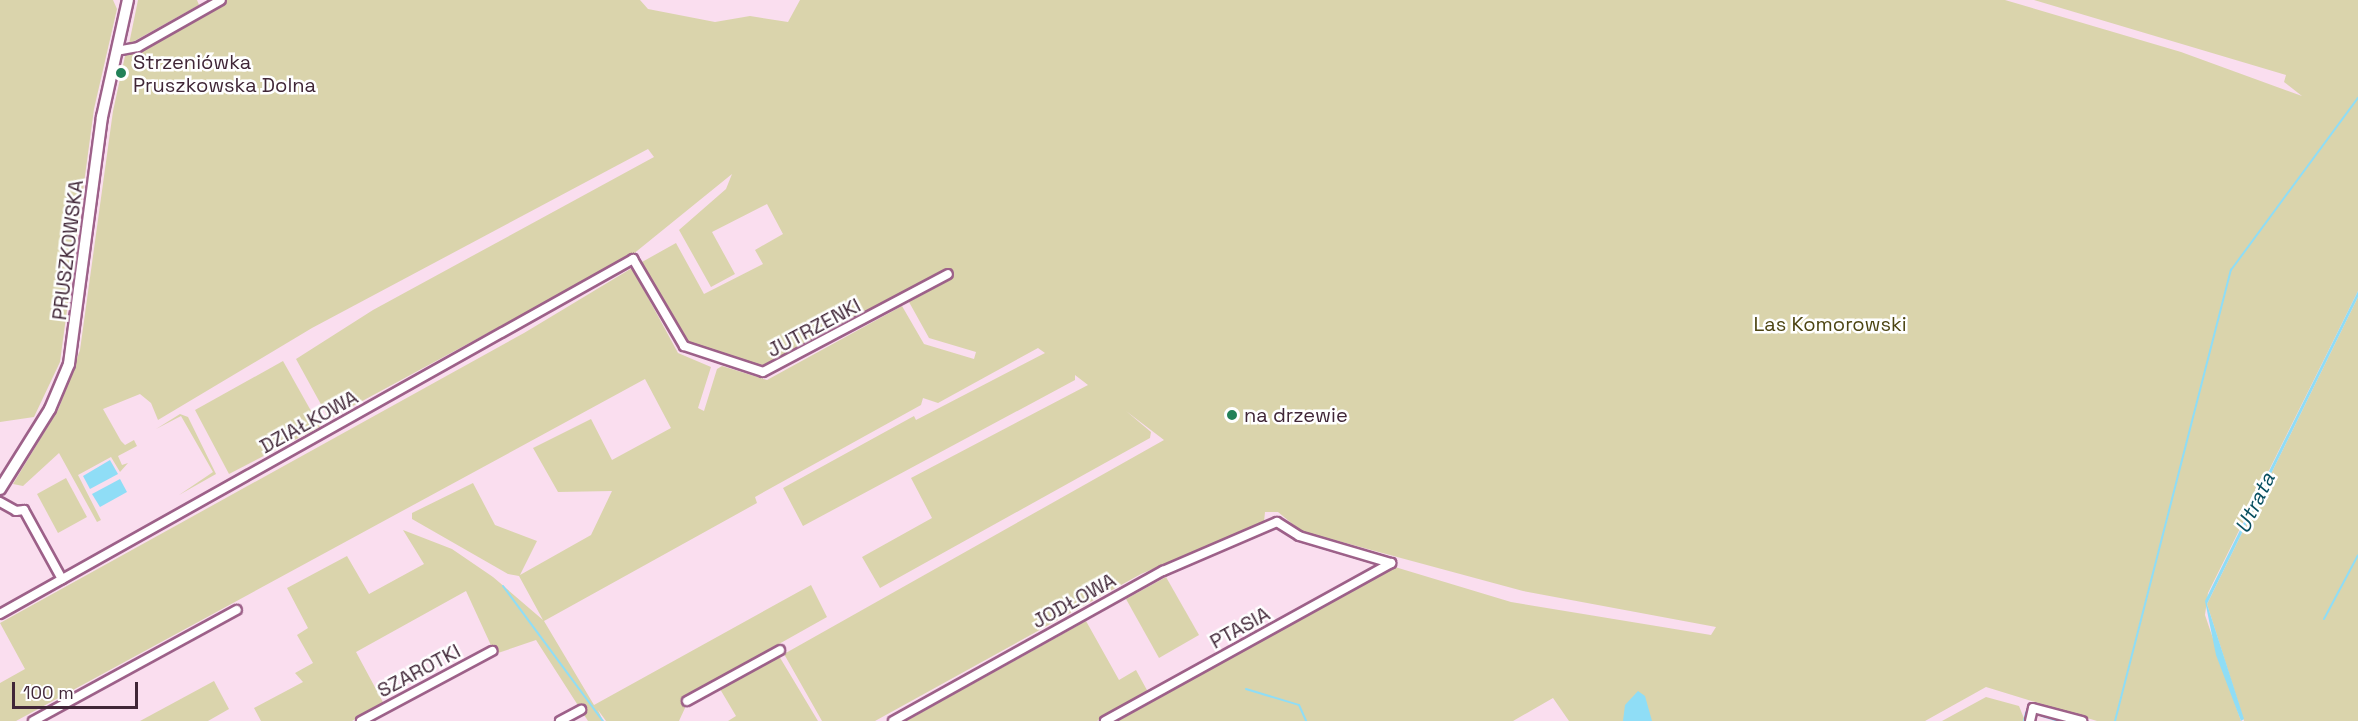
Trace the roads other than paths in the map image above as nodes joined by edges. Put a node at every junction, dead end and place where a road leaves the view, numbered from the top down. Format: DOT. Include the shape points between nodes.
graph roads {
  1 [pos="129,0"];
  2 [pos="221,0"];
  3 [pos="116,51"];
  4 [pos="633,259"];
  5 [pos="948,274"];
  6 [pos="0,489"];
  7 [pos="0,502"];
  8 [pos="1277,522"];
  9 [pos="62,579"];
  10 [pos="237,610"];
  11 [pos="0,614"];
  12 [pos="780,650"];
  13 [pos="492,651"];
  14 [pos="687,701"];
  15 [pos="581,710"];
  16 [pos="33,721"];
  17 [pos="362,721"];
  18 [pos="560,721"];
  19 [pos="893,721"];
  20 [pos="1105,721"];
  21 [pos="2030,721"];
  22 [pos="2082,721"];
  1 -- 3 [label="street, PRUSZKOWSKA"];
  2 -- 3 [label="street" via="138,47"];
  3 -- 6 [label="street, PRUSZKOWSKA" via="102,117 69,364 50,410"];
  4 -- 5 [label="street, JUTRZENKI" via="684,346 763,372"];
  4 -- 9 [label="street, DZIAŁKOWA"];
  7 -- 9 [label="street" via="16,512 24,510"];
  8 -- 19 [label="street, JODŁOWA" via="1163,571"];
  8 -- 20 [label="street, PTASIA" via="1299,536 1391,563"];
  9 -- 11 [label="street, DZIAŁKOWA"];
  10 -- 16 [label="street"];
  12 -- 14 [label="street"];
  13 -- 17 [label="street, SZAROTKI"];
  15 -- 18 [label="street"];
  21 -- 22 [label="street" via="2033,708"];
}
